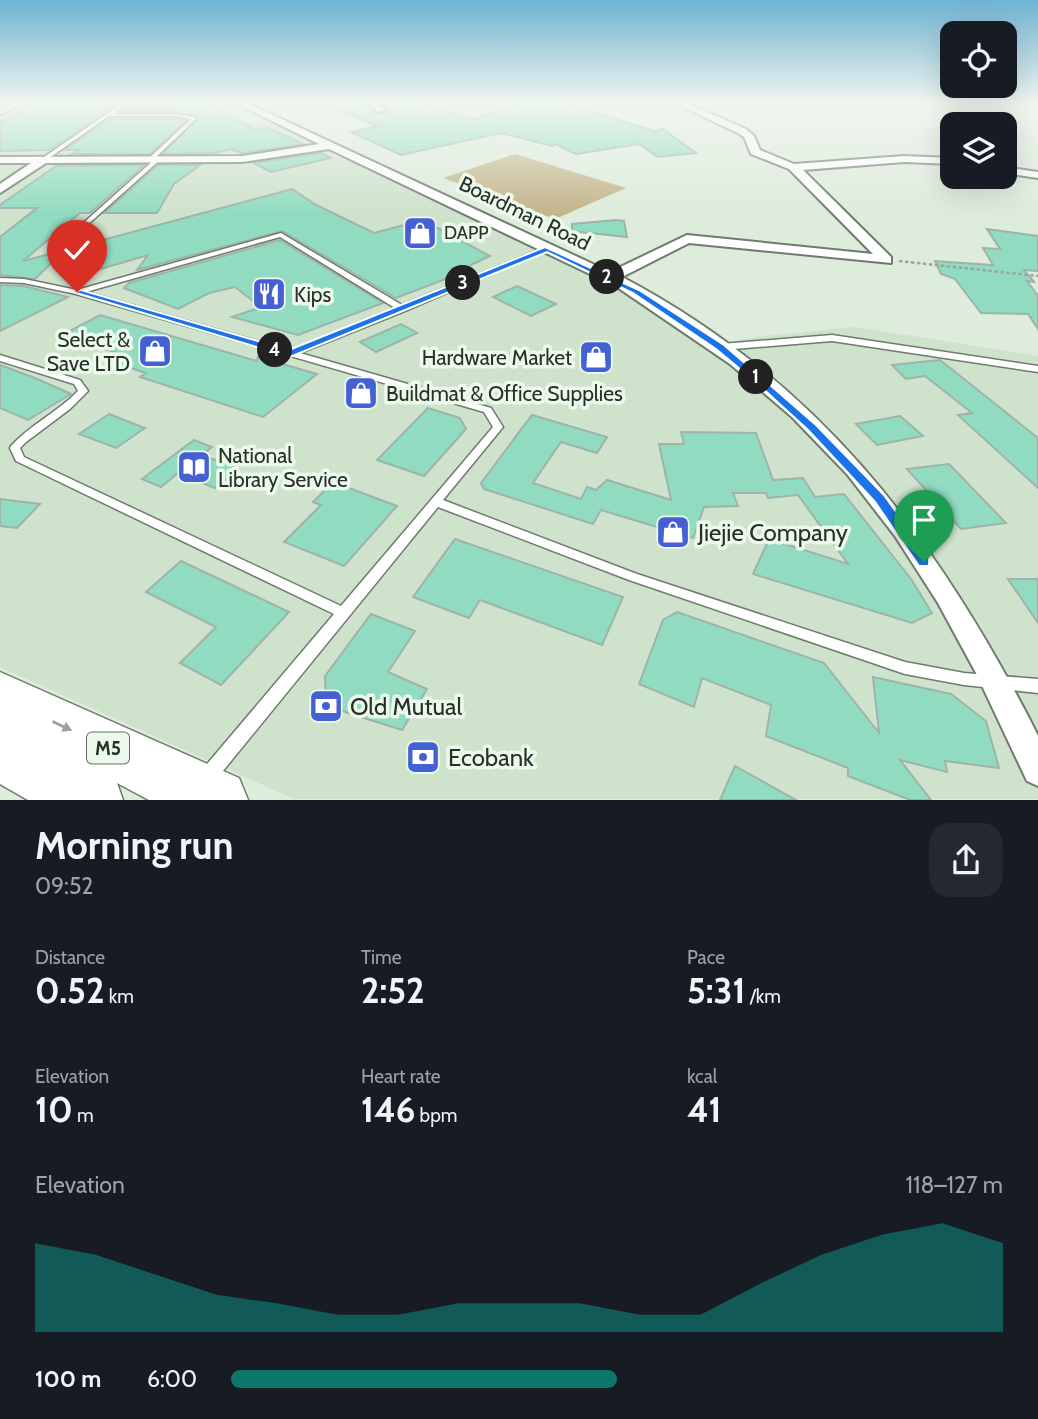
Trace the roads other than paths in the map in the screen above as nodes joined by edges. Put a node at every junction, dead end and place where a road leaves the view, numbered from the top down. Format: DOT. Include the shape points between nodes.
graph roads {
  1 [pos="73,139"];
  2 [pos="174,139"];
  3 [pos="313,139"];
  4 [pos="750,139"];
  5 [pos="327,146"];
  6 [pos="155,159"];
  7 [pos="0,160"];
  8 [pos="43,160"];
  9 [pos="940,160"];
  10 [pos="793,167"];
  11 [pos="1017,172"];
  12 [pos="1038,175"];
  13 [pos="1,188"];
  14 [pos="73,235"];
  15 [pos="548,248"];
  16 [pos="609,278"];
  17 [pos="0,280"];
  18 [pos="77,292"];
  19 [pos="402,309"];
  20 [pos="720,347"];
  21 [pos="290,354"];
  22 [pos="0,358"];
  23 [pos="1038,369"];
  24 [pos="436,502"];
  25 [pos="342,612"];
  26 [pos="998,683"];
  27 [pos="1038,685"];
  28 [pos="0,697"];
  29 [pos="0,752"];
  30 [pos="1038,770"];
  31 [pos="207,795"];
  32 [pos="92,800"];
  1 -- 8 [label="lane"];
  2 -- 6 [label="lane"];
  3 -- 5 [label="street, Boardman Road"];
  4 -- 10 [label="street" via="755,152"];
  5 -- 6 [label="street" via="253,158"];
  5 -- 15 [label="street, Boardman Road"];
  6 -- 8 [label="street"];
  6 -- 14 [label="lane"];
  7 -- 8 [label="street"];
  8 -- 13 [label="street"];
  9 -- 10 [label="street"];
  10 -- 16 [label="street" via="886,260 687,240"];
  11 -- 12 [label="street"];
  15 -- 16 [label="street, Boardman Road"];
  15 -- 19 [label="lane"];
  16 -- 20 [label="street, Boardman Road"];
  17 -- 18 [label="lane"];
  18 -- 19 [label="lane" via="281,235"];
  18 -- 21 [label="lane"];
  19 -- 21 [label="lane"];
  20 -- 23 [label="lane" via="832,338"];
  20 -- 26 [label="street, Boardman Road" via="812,428 880,499"];
  21 -- 24 [label="lane" via="488,410 498,428"];
  22 -- 25 [label="lane" via="77,382 83,391 74,403 25,435 15,448 20,459"];
  24 -- 25 [label="lane"];
  24 -- 26 [label="lane" via="633,577 905,668"];
  25 -- 31 [label="lane"];
  26 -- 27 [label="lane"];
  26 -- 30 [label="street, Boardman Road"];
  28 -- 31 [label="highway, M5, one-way"];
  29 -- 32 [label="highway, M5"];
}
